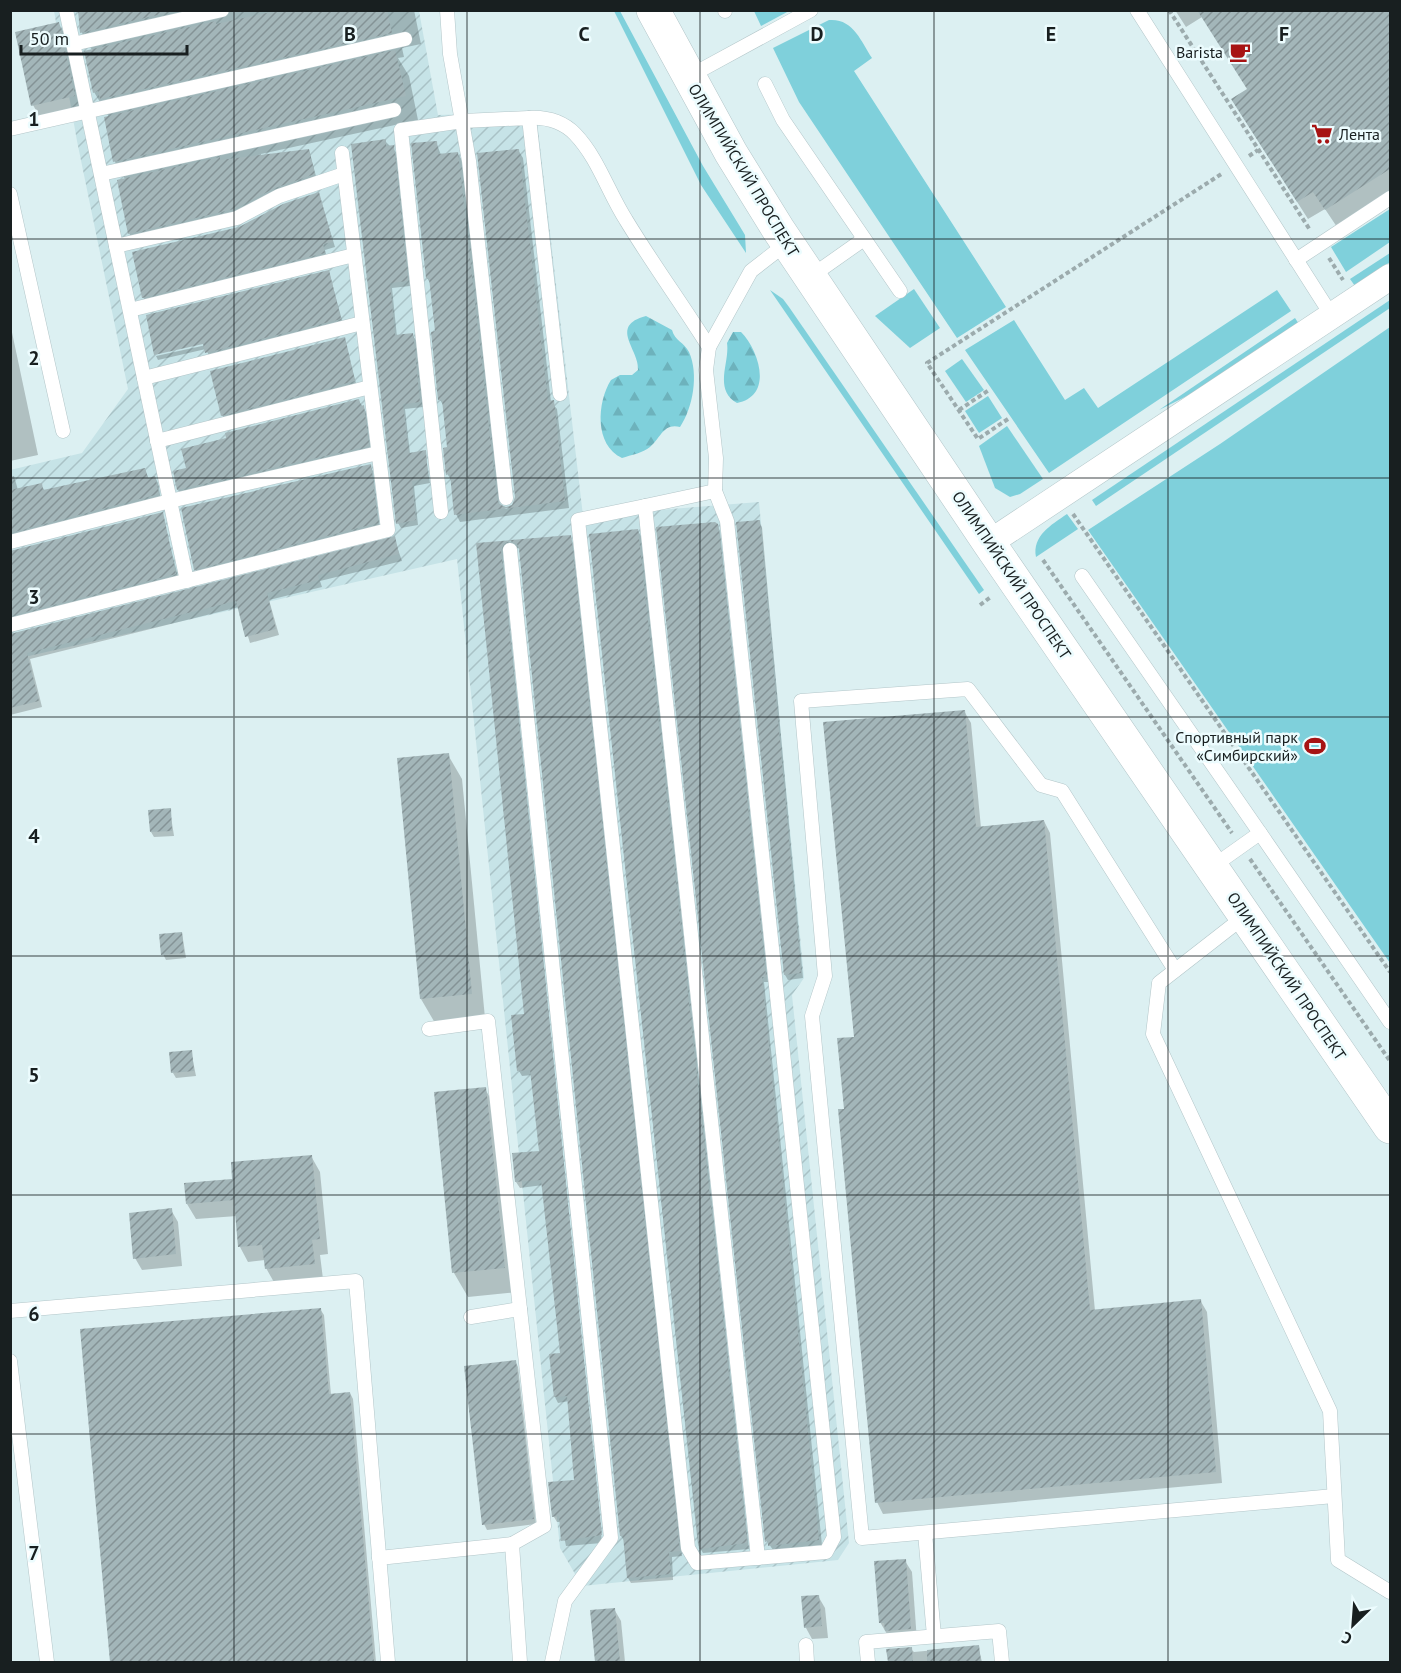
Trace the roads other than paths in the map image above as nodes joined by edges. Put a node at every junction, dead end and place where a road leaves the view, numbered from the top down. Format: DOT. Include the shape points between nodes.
graph roads {
  1 [pos="66,10"];
  2 [pos="222,10"];
  3 [pos="447,10"];
  4 [pos="653,10"];
  5 [pos="811,10"];
  6 [pos="1137,10"];
  7 [pos="405,39"];
  8 [pos="73,44"];
  9 [pos="688,77"];
  10 [pos="765,84"];
  11 [pos="394,110"];
  12 [pos="87,111"];
  13 [pos="529,118"];
  14 [pos="463,121"];
  15 [pos="10,129"];
  16 [pos="342,153"];
  17 [pos="101,174"];
  18 [pos="344,174"];
  19 [pos="10,194"];
  20 [pos="1390,198"];
  21 [pos="864,239"];
  22 [pos="787,243"];
  23 [pos="116,246"];
  24 [pos="354,255"];
  25 [pos="1296,260"];
  26 [pos="810,277"];
  27 [pos="1390,277"];
  28 [pos="900,291"];
  29 [pos="130,310"];
  30 [pos="1332,316"];
  31 [pos="362,323"];
  32 [pos="709,347"];
  33 [pos="144,378"];
  34 [pos="370,387"];
  35 [pos="560,394"];
  36 [pos="63,430"];
  37 [pos="157,441"];
  38 [pos="378,453"];
  39 [pos="715,491"];
  40 [pos="506,498"];
  41 [pos="170,501"];
  42 [pos="645,506"];
  43 [pos="441,512"];
  44 [pos="10,542"];
  45 [pos="989,543"];
  46 [pos="510,550"];
  47 [pos="1082,576"];
  48 [pos="187,580"];
  49 [pos="10,625"];
  50 [pos="1260,833"];
  51 [pos="1212,867"];
  52 [pos="1245,915"];
  53 [pos="1175,970"];
  54 [pos="1390,1022"];
  55 [pos="429,1029"];
  56 [pos="1390,1127"];
  57 [pos="520,1310"];
  58 [pos="10,1311"];
  59 [pos="471,1317"];
  60 [pos="11,1369"];
  61 [pos="1334,1496"];
  62 [pos="924,1533"];
  63 [pos="512,1544"];
  64 [pos="379,1558"];
  65 [pos="758,1558"];
  66 [pos="1390,1592"];
  67 [pos="934,1636"];
  68 [pos="806,1645"];
  69 [pos="47,1662"];
  70 [pos="388,1662"];
  71 [pos="520,1662"];
  72 [pos="552,1662"];
  73 [pos="807,1662"];
  74 [pos="868,1662"];
  75 [pos="1002,1662"];
  1 -- 8 [label="lane"];
  2 -- 8 [label="lane"];
  3 -- 14 [label="lane" via="450,54"];
  4 -- 9 [label="street, ОЛИМПИЙСКИЙ ПРОСПЕКТ"];
  5 -- 9 [label="lane"];
  6 -- 25 [label="lane"];
  7 -- 12 [label="lane"];
  8 -- 12 [label="lane"];
  9 -- 22 [label="street, ОЛИМПИЙСКИЙ ПРОСПЕКТ"];
  10 -- 21 [label="lane" via="783,120"];
  11 -- 17 [label="lane"];
  12 -- 15 [label="lane"];
  12 -- 17 [label="lane"];
  13 -- 14 [label="lane"];
  13 -- 32 [label="lane" via="559,122 589,151 625,219"];
  13 -- 35 [label="lane"];
  14 -- 40 [label="lane"];
  14 -- 43 [label="lane" via="401,130"];
  16 -- 18 [label="lane"];
  17 -- 23 [label="lane"];
  18 -- 23 [label="lane" via="279,196 237,218"];
  18 -- 24 [label="lane"];
  19 -- 36 [label="lane"];
  20 -- 25 [label="lane"];
  21 -- 26 [label="lane"];
  21 -- 28 [label="lane"];
  22 -- 26 [label="street, ОЛИМПИЙСКИЙ ПРОСПЕКТ"];
  22 -- 32 [label="lane" via="751,271"];
  23 -- 29 [label="lane"];
  24 -- 29 [label="lane"];
  24 -- 31 [label="lane"];
  25 -- 30 [label="lane"];
  26 -- 45 [label="street, ОЛИМПИЙСКИЙ ПРОСПЕКТ"];
  27 -- 30 [label="street"];
  29 -- 33 [label="lane"];
  30 -- 45 [label="street"];
  31 -- 33 [label="lane"];
  31 -- 34 [label="lane"];
  32 -- 39 [label="lane" via="706,370 716,458"];
  33 -- 37 [label="lane"];
  34 -- 37 [label="lane"];
  34 -- 38 [label="lane"];
  37 -- 41 [label="lane"];
  38 -- 41 [label="lane"];
  38 -- 48 [label="lane" via="388,530"];
  39 -- 42 [label="lane"];
  39 -- 65 [label="lane" via="728,521 834,1537 826,1552"];
  41 -- 44 [label="lane"];
  41 -- 48 [label="lane"];
  42 -- 65 [label="lane"];
  42 -- 65 [label="lane" via="578,520 688,1548 697,1563"];
  45 -- 51 [label="street, ОЛИМПИЙСКИЙ ПРОСПЕКТ"];
  46 -- 72 [label="lane" via="611,1538 566,1600"];
  47 -- 50 [label="lane"];
  48 -- 49 [label="lane"];
  50 -- 51 [label="lane"];
  50 -- 54 [label="lane"];
  51 -- 52 [label="street, ОЛИМПИЙСКИЙ ПРОСПЕКТ"];
  52 -- 53 [label="lane"];
  52 -- 56 [label="street, ОЛИМПИЙСКИЙ ПРОСПЕКТ"];
  53 -- 61 [label="lane" via="1159,983 1153,1034 1330,1412"];
  53 -- 62 [label="lane" via="1062,791 1041,785 968,689 801,701 825,976 812,1017 862,1538"];
  55 -- 57 [label="lane" via="488,1021"];
  57 -- 59 [label="lane"];
  57 -- 63 [label="lane" via="544,1526"];
  58 -- 64 [label="lane" via="356,1281"];
  60 -- 69 [label="lane"];
  61 -- 62 [label="lane"];
  61 -- 66 [label="lane" via="1338,1560"];
  62 -- 67 [label="lane"];
  63 -- 64 [label="lane"];
  63 -- 71 [label="lane"];
  64 -- 70 [label="lane"];
  67 -- 74 [label="lane" via="866,1642"];
  67 -- 75 [label="lane" via="999,1631"];
  68 -- 73 [label="lane"];
}
